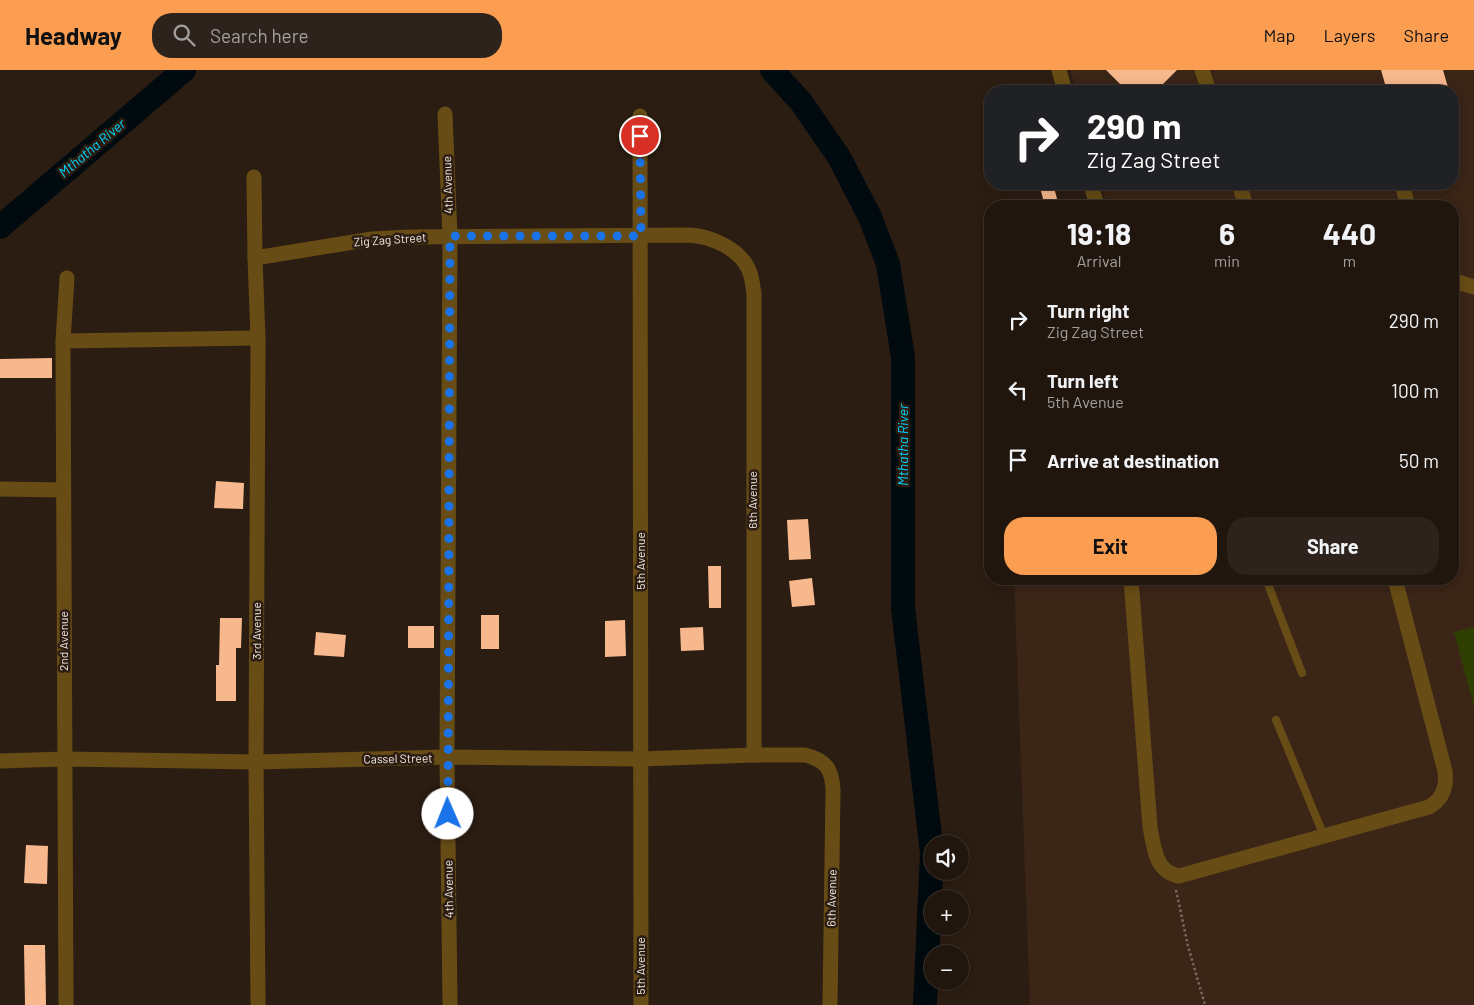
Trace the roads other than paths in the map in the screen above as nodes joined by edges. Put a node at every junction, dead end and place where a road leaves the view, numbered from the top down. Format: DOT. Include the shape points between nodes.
graph roads {
  1 [pos="1059,70"];
  2 [pos="1202,70"];
  3 [pos="1063,85"];
  4 [pos="1207,85"];
  5 [pos="445,114"];
  6 [pos="640,116"];
  7 [pos="254,177"];
  8 [pos="450,236"];
  9 [pos="641,236"];
  10 [pos="733,251"];
  11 [pos="255,258"];
  12 [pos="67,278"];
  13 [pos="1459,282"];
  14 [pos="1474,287"];
  15 [pos="258,338"];
  16 [pos="63,341"];
  17 [pos="0,489"];
  18 [pos="63,490"];
  19 [pos="1131,585"];
  20 [pos="1268,585"];
  21 [pos="1397,585"];
  22 [pos="1302,673"];
  23 [pos="1276,720"];
  24 [pos="754,755"];
  25 [pos="447,757"];
  26 [pos="65,759"];
  27 [pos="640,759"];
  28 [pos="0,761"];
  29 [pos="256,762"];
  30 [pos="824,763"];
  31 [pos="1324,836"];
  32 [pos="66,1005"];
  33 [pos="258,1005"];
  34 [pos="450,1005"];
  35 [pos="641,1005"];
  36 [pos="830,1005"];
  1 -- 3 [label="street"];
  2 -- 4 [label="street"];
  5 -- 8 [label="street, 4th Avenue"];
  6 -- 9 [label="street, 5th Avenue"];
  7 -- 11 [label="street, 3rd Avenue"];
  8 -- 9 [label="street, Zig Zag Street"];
  8 -- 11 [label="street, Zig Zag Street" via="372,239"];
  8 -- 25 [label="street, 4th Avenue"];
  9 -- 10 [label="street, Zig Zag Street" via="699,236 719,242"];
  9 -- 27 [label="street, 5th Avenue"];
  10 -- 24 [label="street, 6th Avenue" via="749,270 754,294"];
  11 -- 15 [label="street, 3rd Avenue"];
  12 -- 16 [label="street, 2nd Avenue"];
  13 -- 14 [label="street"];
  15 -- 16 [label="street"];
  15 -- 29 [label="street, 3rd Avenue"];
  16 -- 18 [label="street, 2nd Avenue"];
  17 -- 18 [label="street"];
  18 -- 26 [label="street, 2nd Avenue"];
  19 -- 31 [label="street" via="1150,828 1161,867 1175,876 1185,876"];
  20 -- 22 [label="lane"];
  21 -- 31 [label="street" via="1445,772 1445,788 1429,807"];
  23 -- 31 [label="lane"];
  24 -- 27 [label="street, Cassel Street"];
  24 -- 30 [label="street, Cassel Street" via="805,755"];
  25 -- 27 [label="street, Cassel Street"];
  25 -- 29 [label="street, Cassel Street"];
  25 -- 34 [label="street, 4th Avenue"];
  26 -- 28 [label="street, Cassel Street"];
  26 -- 29 [label="street, Cassel Street"];
  26 -- 32 [label="street, 2nd Avenue"];
  27 -- 35 [label="street, 5th Avenue"];
  29 -- 33 [label="street, 3rd Avenue"];
  30 -- 36 [label="street, 6th Avenue" via="831,776 833,790"];
}
